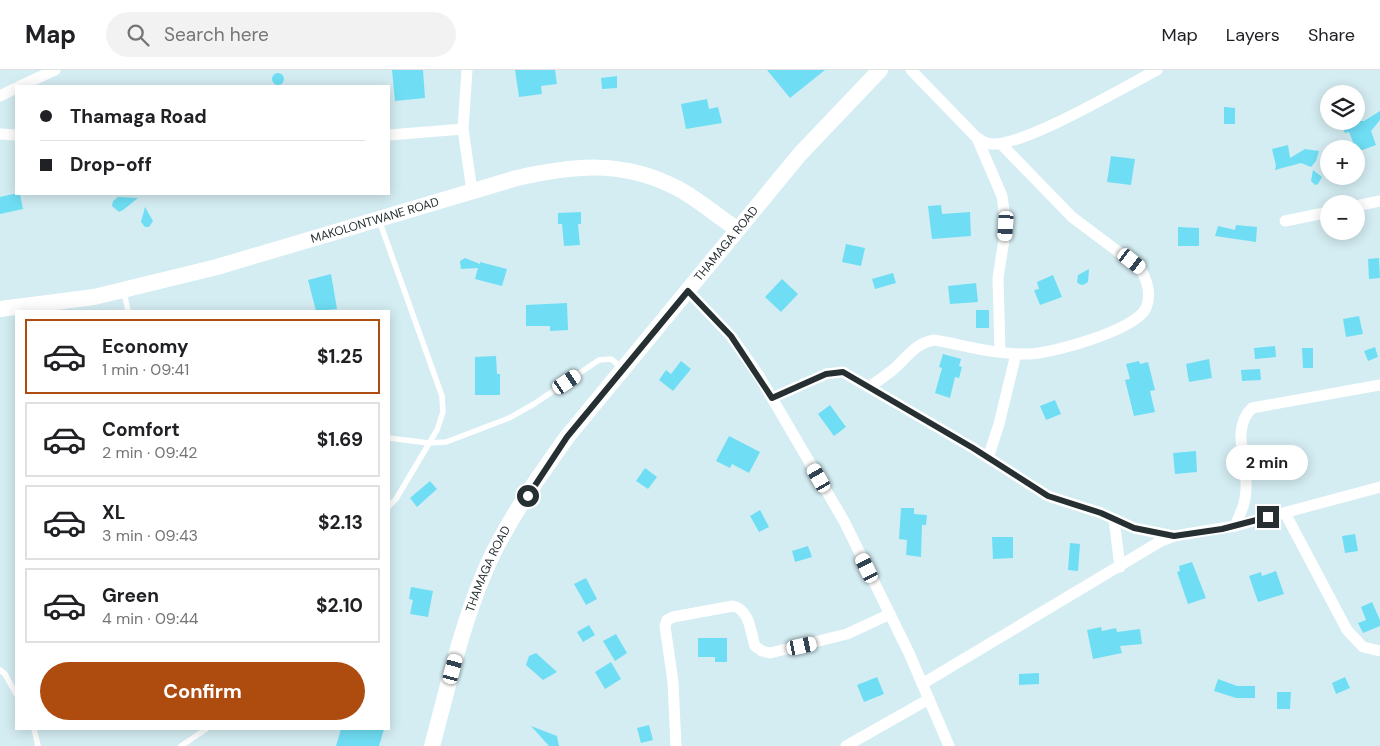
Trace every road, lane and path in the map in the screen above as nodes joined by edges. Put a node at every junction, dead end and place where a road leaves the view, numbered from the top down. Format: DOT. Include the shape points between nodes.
graph roads {
  1 [pos="55,70"];
  2 [pos="466,70"];
  3 [pos="880,70"];
  4 [pos="911,70"];
  5 [pos="1157,70"];
  6 [pos="22,85"];
  7 [pos="15,88"];
  8 [pos="0,96"];
  9 [pos="463,130"];
  10 [pos="0,134"];
  11 [pos="15,135"];
  12 [pos="390,135"];
  13 [pos="977,138"];
  14 [pos="1001,144"];
  15 [pos="472,191"];
  16 [pos="1380,200"];
  17 [pos="1365,204"];
  18 [pos="1320,214"];
  19 [pos="378,218"];
  20 [pos="1285,221"];
  21 [pos="737,229"];
  22 [pos="123,290"];
  23 [pos="688,291"];
  24 [pos="0,309"];
  25 [pos="128,310"];
  26 [pos="1000,351"];
  27 [pos="1016,354"];
  28 [pos="623,369"];
  29 [pos="1380,385"];
  30 [pos="868,387"];
  31 [pos="772,398"];
  32 [pos="390,438"];
  33 [pos="428,443"];
  34 [pos="988,458"];
  35 [pos="1380,487"];
  36 [pos="390,505"];
  37 [pos="1285,512"];
  38 [pos="1114,518"];
  39 [pos="1235,526"];
  40 [pos="1174,536"];
  41 [pos="1120,567"];
  42 [pos="890,614"];
  43 [pos="1380,651"];
  44 [pos="0,670"];
  45 [pos="922,684"];
  46 [pos="15,692"];
  47 [pos="929,699"];
  48 [pos="34,730"];
  49 [pos="205,730"];
  50 [pos="38,746"];
  51 [pos="181,746"];
  52 [pos="432,746"];
  53 [pos="676,746"];
  54 [pos="846,746"];
  55 [pos="949,746"];
  1 -- 6 [label="street"];
  2 -- 9 [label="street"];
  3 -- 21 [label="main road, THAMAGA ROAD" via="800,154"];
  4 -- 13 [label="street"];
  5 -- 14 [label="street" via="1042,130"];
  7 -- 8 [label="street"];
  9 -- 12 [label="street"];
  9 -- 15 [label="street"];
  10 -- 11 [label="street"];
  13 -- 14 [label="street"];
  13 -- 26 [label="street" via="1002,196 1006,226 998,278"];
  14 -- 27 [label="street" via="1072,217 1140,268 1147,280 1148,293 1145,309 1127,325 1064,348"];
  15 -- 19 [label="main road, MAKOLONTWANE ROAD"];
  15 -- 21 [label="main road, MAKOLONTWANE ROAD" via="558,169 586,166 615,168 648,175 678,188"];
  16 -- 17 [label="street"];
  18 -- 20 [label="street"];
  19 -- 22 [label="main road, MAKOLONTWANE ROAD"];
  19 -- 33 [label="lane" via="442,396 441,420"];
  21 -- 23 [label="main road, THAMAGA ROAD"];
  22 -- 24 [label="main road, MAKOLONTWANE ROAD"];
  22 -- 25 [label="lane"];
  23 -- 28 [label="main road, THAMAGA ROAD"];
  23 -- 31 [label="street" via="731,336"];
  26 -- 27 [label="street"];
  26 -- 30 [label="street" via="924,341"];
  27 -- 34 [label="street"];
  28 -- 33 [label="lane" via="611,359 599,360 509,418 446,442"];
  28 -- 52 [label="main road, THAMAGA ROAD" via="548,464 486,570 463,630"];
  29 -- 39 [label="street" via="1252,408 1240,426 1247,488"];
  30 -- 31 [label="street" via="843,372 835,371"];
  30 -- 34 [label="street"];
  31 -- 42 [label="street" via="844,522"];
  32 -- 33 [label="lane"];
  33 -- 36 [label="lane"];
  34 -- 38 [label="street" via="1048,496"];
  35 -- 37 [label="street"];
  37 -- 39 [label="street"];
  37 -- 43 [label="street" via="1347,630 1363,647"];
  38 -- 40 [label="street" via="1147,532"];
  38 -- 41 [label="street"];
  39 -- 40 [label="street"];
  40 -- 41 [label="street"];
  41 -- 45 [label="street"];
  42 -- 45 [label="street"];
  42 -- 53 [label="street" via="847,634 770,653 755,646 745,611 740,608 733,606 667,620"];
  44 -- 46 [label="lane"];
  45 -- 47 [label="street"];
  47 -- 54 [label="street"];
  47 -- 55 [label="street"];
  48 -- 50 [label="lane"];
  49 -- 51 [label="lane"];
}
